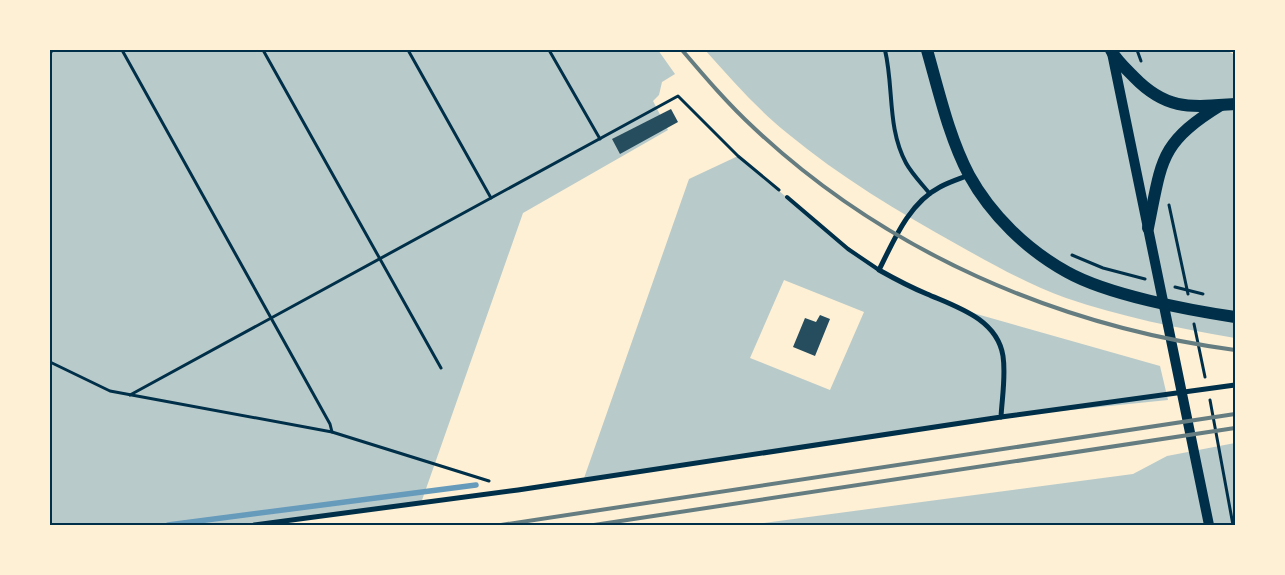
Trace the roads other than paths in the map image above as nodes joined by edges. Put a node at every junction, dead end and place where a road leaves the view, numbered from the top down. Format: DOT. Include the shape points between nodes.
graph roads {
  1 [pos="885,50"];
  2 [pos="926,50"];
  3 [pos="1111,51"];
  4 [pos="1235,104"];
  5 [pos="1221,105"];
  6 [pos="969,175"];
  7 [pos="930,194"];
  8 [pos="787,197"];
  9 [pos="1148,228"];
  10 [pos="879,270"];
  11 [pos="1235,317"];
  12 [pos="1235,385"];
  13 [pos="1001,418"];
  14 [pos="254,525"];
  15 [pos="1209,525"];
  1 -- 7 [label="lane" via="893,125 907,164"];
  2 -- 6 [label="main road" via="954,140"];
  3 -- 5 [label="main road" via="1146,90 1157,97 1182,106"];
  3 -- 9 [label="main road"];
  4 -- 5 [label="main road"];
  5 -- 9 [label="main road" via="1195,121 1171,144 1158,176"];
  6 -- 7 [label="street"];
  6 -- 11 [label="main road" via="1003,223 1068,273 1138,296"];
  7 -- 10 [label="street" via="908,217"];
  8 -- 10 [label="lane" via="848,249"];
  9 -- 15 [label="main road"];
  10 -- 13 [label="street" via="966,311 990,328 1004,358"];
  12 -- 13 [label="street"];
  13 -- 14 [label="street" via="537,488"];
}
